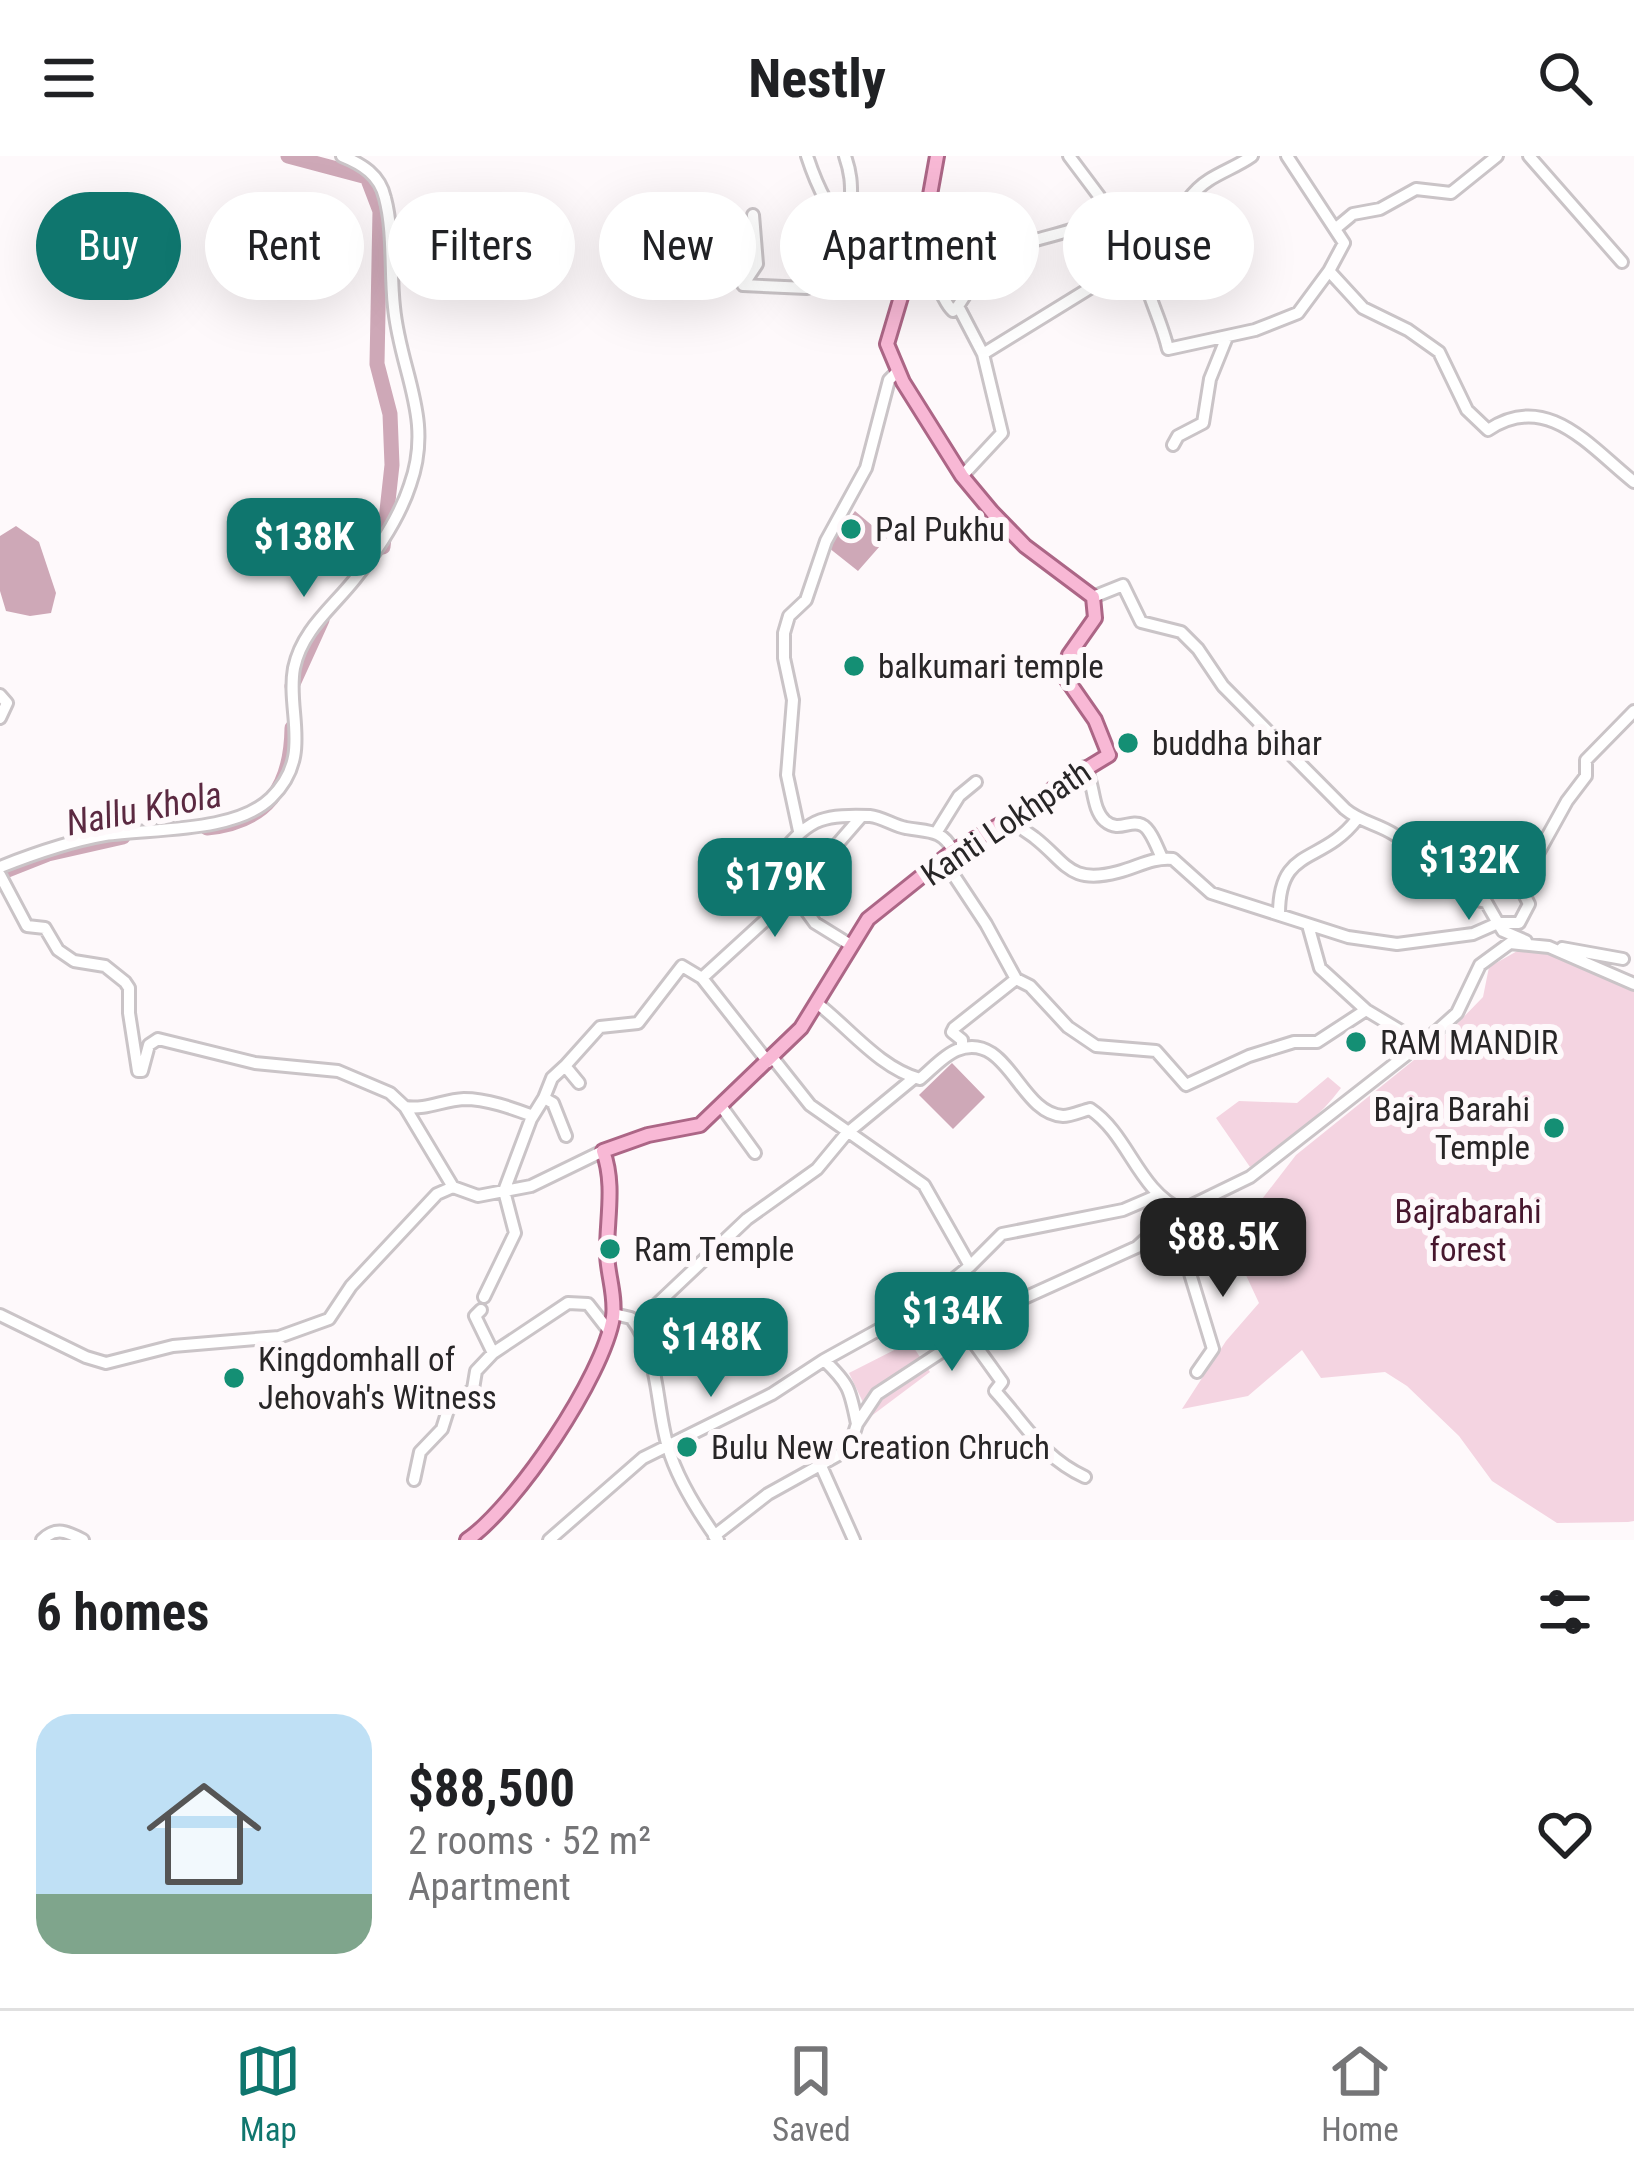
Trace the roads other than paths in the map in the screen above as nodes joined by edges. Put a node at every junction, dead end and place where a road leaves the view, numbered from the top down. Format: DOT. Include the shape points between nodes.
graph roads {
  1 [pos="342,156"];
  2 [pos="807,156"];
  3 [pos="845,156"];
  4 [pos="937,156"];
  5 [pos="1069,156"];
  6 [pos="1252,156"];
  7 [pos="1287,156"];
  8 [pos="1497,156"];
  9 [pos="1529,156"];
  10 [pos="822,192"];
  11 [pos="849,192"];
  12 [pos="931,192"];
  13 [pos="1096,192"];
  14 [pos="1195,192"];
  15 [pos="1335,229"];
  16 [pos="1063,234"];
  17 [pos="1622,262"];
  18 [pos="1329,271"];
  19 [pos="900,300"];
  20 [pos="943,300"];
  21 [pos="1070,300"];
  22 [pos="1151,300"];
  23 [pos="958,306"];
  24 [pos="1227,337"];
  25 [pos="983,354"];
  26 [pos="897,372"];
  27 [pos="1173,446"];
  28 [pos="962,476"];
  29 [pos="1634,482"];
  30 [pos="1093,597"];
  31 [pos="0,695"];
  32 [pos="1633,712"];
  33 [pos="0,718"];
  34 [pos="1084,767"];
  35 [pos="976,782"];
  36 [pos="860,818"];
  37 [pos="1357,819"];
  38 [pos="1012,821"];
  39 [pos="799,831"];
  40 [pos="936,833"];
  41 [pos="782,854"];
  42 [pos="948,855"];
  43 [pos="1162,858"];
  44 [pos="0,871"];
  45 [pos="794,894"];
  46 [pos="1279,914"];
  47 [pos="1498,923"];
  48 [pos="1309,925"];
  49 [pos="849,944"];
  50 [pos="1623,959"];
  51 [pos="702,978"];
  52 [pos="1016,979"];
  53 [pos="1634,984"];
  54 [pos="818,1004"];
  55 [pos="1366,1010"];
  56 [pos="1420,1043"];
  57 [pos="962,1048"];
  58 [pos="770,1060"];
  59 [pos="565,1066"];
  60 [pos="914,1078"];
  61 [pos="580,1083"];
  62 [pos="544,1098"];
  63 [pos="721,1106"];
  64 [pos="405,1107"];
  65 [pos="533,1117"];
  66 [pos="846,1134"];
  67 [pos="566,1136"];
  68 [pos="603,1150"];
  69 [pos="755,1153"];
  70 [pos="453,1186"];
  71 [pos="504,1191"];
  72 [pos="1157,1195"];
  73 [pos="1176,1207"];
  74 [pos="970,1266"];
  75 [pos="614,1314"];
  76 [pos="0,1315"];
  77 [pos="636,1324"];
  78 [pos="609,1331"];
  79 [pos="974,1343"];
  80 [pos="493,1353"];
  81 [pos="824,1360"];
  82 [pos="1198,1372"];
  83 [pos="856,1424"];
  84 [pos="668,1446"];
  85 [pos="821,1466"];
  86 [pos="1085,1477"];
  87 [pos="414,1480"];
  88 [pos="716,1538"];
  89 [pos="42,1540"];
  90 [pos="83,1540"];
  91 [pos="466,1540"];
  92 [pos="549,1540"];
  93 [pos="854,1540"];
  1 -- 44 [label="street" via="373,172 385,196 394,312 421,437 410,486 382,542 310,627 294,670 297,737 288,774 256,811 103,836"];
  2 -- 10 [label="street"];
  3 -- 11 [label="street"];
  4 -- 12 [label="main road"];
  5 -- 13 [label="street"];
  6 -- 14 [label="street"];
  7 -- 15 [label="street"];
  8 -- 15 [label="street" via="1451,193 1416,189"];
  9 -- 17 [label="street"];
  15 -- 18 [label="street" via="1344,243"];
  16 -- 23 [label="street" via="1004,253"];
  18 -- 24 [label="street" via="1298,313"];
  18 -- 29 [label="street" via="1363,308 1439,352 1467,410 1488,430 1509,416 1536,416 1573,430"];
  19 -- 26 [label="main road" via="886,344"];
  20 -- 23 [label="street" via="953,311"];
  21 -- 25 [label="street"];
  22 -- 24 [label="street" via="1168,349"];
  23 -- 25 [label="street"];
  24 -- 27 [label="street" via="1203,423"];
  25 -- 28 [label="street" via="1002,433"];
  26 -- 28 [label="main road"];
  26 -- 39 [label="street" via="866,467 784,633 794,700 787,775"];
  28 -- 30 [label="main road" via="1025,545"];
  30 -- 34 [label="main road, Kanti Lokhpath" via="1095,618 1063,667 1110,752"];
  30 -- 37 [label="street" via="1124,585 1141,622 1180,632"];
  31 -- 33 [label="street" via="7,703"];
  32 -- 47 [label="street" via="1586,760 1586,776 1520,886 1529,904 1519,923"];
  34 -- 38 [label="main road, Kanti Lokhpath"];
  34 -- 43 [label="street" via="1103,819 1120,828 1145,826"];
  35 -- 40 [label="street"];
  36 -- 39 [label="street" via="842,814"];
  36 -- 40 [label="street"];
  36 -- 45 [label="street"];
  37 -- 46 [label="street" via="1334,845 1287,870"];
  37 -- 47 [label="street" via="1393,832 1467,899 1486,902"];
  38 -- 42 [label="main road, Kanti Lokhpath"];
  38 -- 43 [label="street" via="1081,874"];
  39 -- 41 [label="street"];
  40 -- 42 [label="street"];
  42 -- 49 [label="main road, Kanti Lokhpath"];
  42 -- 52 [label="street"];
  43 -- 46 [label="street" via="1179,862 1210,893"];
  44 -- 64 [label="street" via="27,926 45,928 74,961 105,967 125,982 138,1071 158,1039 255,1063 338,1071"];
  45 -- 49 [label="street" via="815,923"];
  45 -- 51 [label="street"];
  46 -- 48 [label="street"];
  47 -- 48 [label="street" via="1396,944"];
  47 -- 50 [label="street" via="1529,942"];
  48 -- 55 [label="street" via="1320,968"];
  49 -- 54 [label="main road, Kanti Lokhpath"];
  51 -- 58 [label="street"];
  51 -- 59 [label="street" via="682,966 638,1022 600,1028"];
  52 -- 55 [label="street" via="1096,1046 1156,1052 1186,1085 1249,1055 1317,1042"];
  52 -- 57 [label="street" via="954,1028"];
  53 -- 56 [label="street" via="1549,947 1510,943 1480,965 1457,1013"];
  54 -- 58 [label="main road, Kanti Lokhpath"];
  54 -- 60 [label="street"];
  55 -- 56 [label="street"];
  56 -- 73 [label="street" via="1250,1177"];
  57 -- 60 [label="street"];
  57 -- 72 [label="street" via="999,1058 1045,1110 1098,1114"];
  58 -- 63 [label="main road, Kanti Lokhpath"];
  58 -- 66 [label="street"];
  59 -- 61 [label="street"];
  59 -- 62 [label="street"];
  60 -- 66 [label="street"];
  62 -- 65 [label="street"];
  62 -- 67 [label="street" via="554,1103"];
  63 -- 68 [label="main road, Kanti Lokhpath" via="700,1125"];
  63 -- 69 [label="street"];
  64 -- 65 [label="street" via="464,1099"];
  64 -- 70 [label="street"];
  65 -- 71 [label="street"];
  66 -- 74 [label="street" via="924,1185"];
  66 -- 77 [label="street" via="817,1169 747,1219"];
  68 -- 71 [label="street"];
  68 -- 75 [label="main road" via="611,1172"];
  70 -- 71 [label="street" via="478,1196"];
  70 -- 76 [label="street" via="351,1286 329,1319 278,1337 173,1346 106,1363"];
  71 -- 80 [label="street" via="515,1233 475,1316"];
  72 -- 73 [label="street"];
  72 -- 74 [label="street" via="1123,1210 1002,1234"];
  73 -- 82 [label="street" via="1213,1349"];
  73 -- 83 [label="street" via="1137,1247 1022,1298 878,1394"];
  74 -- 81 [label="street" via="918,1308"];
  75 -- 77 [label="street"];
  75 -- 78 [label="main road"];
  77 -- 84 [label="street" via="649,1348"];
  78 -- 80 [label="street" via="588,1304 568,1303"];
  78 -- 91 [label="main road" via="579,1396 509,1502"];
  79 -- 86 [label="street" via="1002,1382 995,1391 1041,1449"];
  80 -- 87 [label="street" via="420,1452"];
  81 -- 83 [label="street" via="854,1396"];
  81 -- 84 [label="street"];
  83 -- 85 [label="street" via="849,1449"];
  84 -- 88 [label="street"];
  84 -- 92 [label="street" via="643,1458"];
  85 -- 88 [label="street" via="768,1494"];
  85 -- 93 [label="street"];
  89 -- 90 [label="street" via="56,1531"];
}
